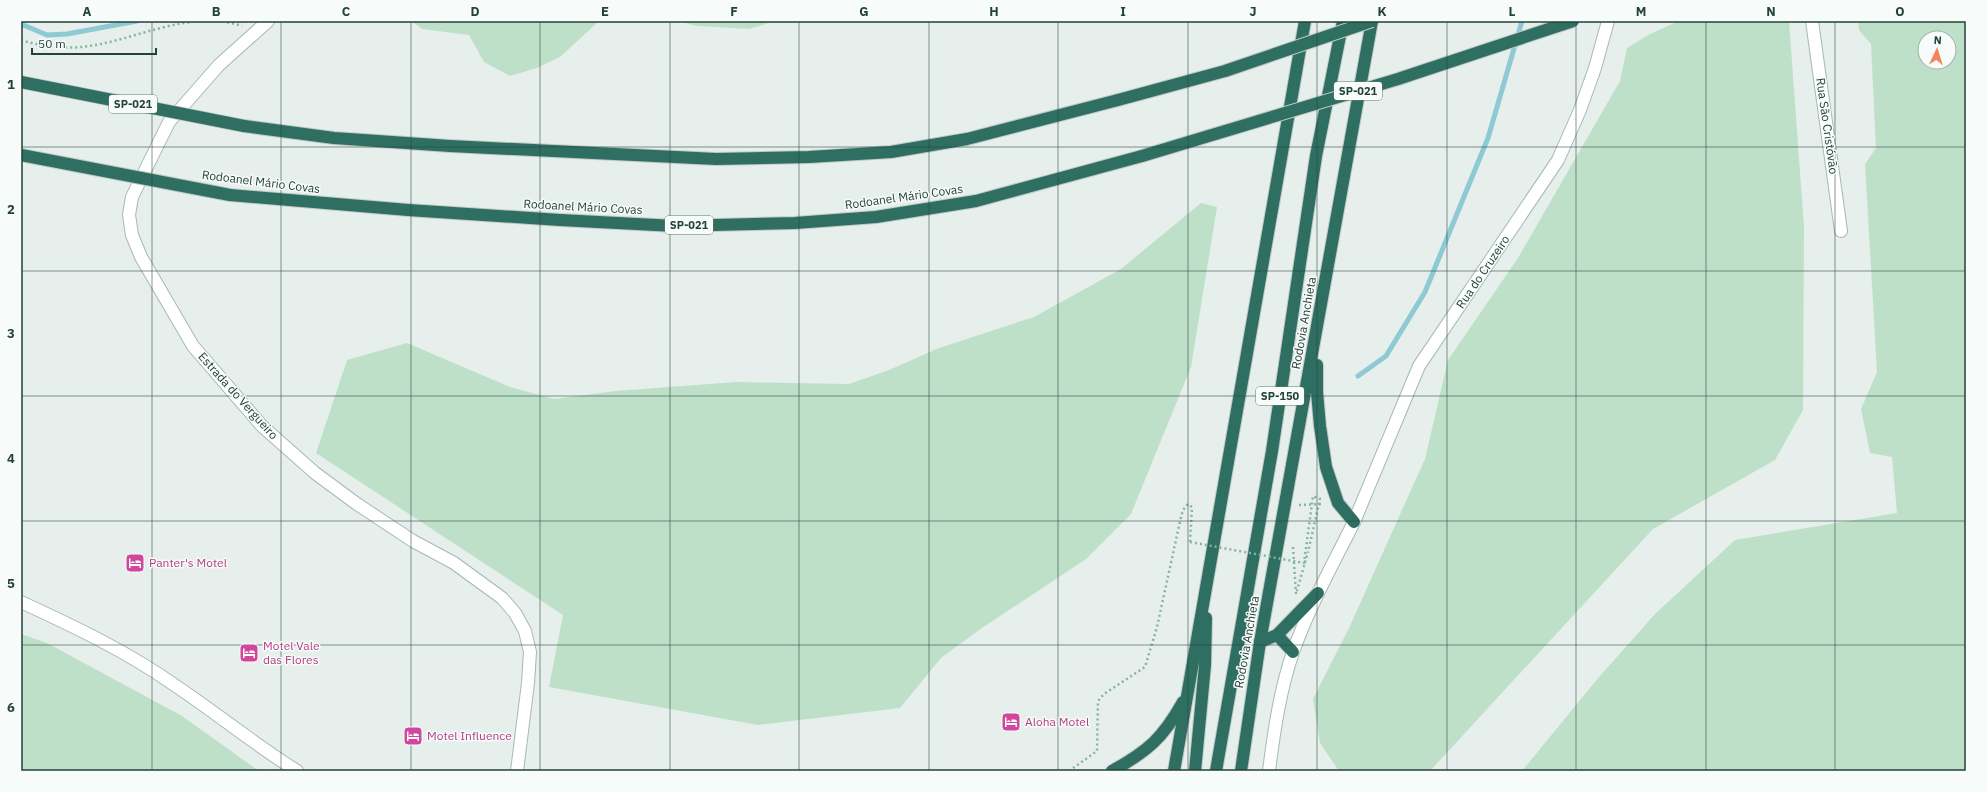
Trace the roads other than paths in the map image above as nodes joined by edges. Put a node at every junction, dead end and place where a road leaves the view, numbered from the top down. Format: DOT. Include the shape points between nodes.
graph roads {
  1 [pos="1305,21"];
  2 [pos="1343,21"];
  3 [pos="1372,21"];
  4 [pos="1573,21"];
  5 [pos="1608,21"];
  6 [pos="1812,21"];
  7 [pos="262,24"];
  8 [pos="21,82"];
  9 [pos="21,155"];
  10 [pos="1841,230"];
  11 [pos="1317,329"];
  12 [pos="1354,522"];
  13 [pos="1318,593"];
  14 [pos="1203,601"];
  15 [pos="21,602"];
  16 [pos="1277,635"];
  17 [pos="1260,642"];
  18 [pos="1293,652"];
  19 [pos="1189,692"];
  20 [pos="297,771"];
  21 [pos="517,771"];
  22 [pos="1112,771"];
  23 [pos="1174,771"];
  24 [pos="1195,771"];
  25 [pos="1216,771"];
  26 [pos="1241,771"];
  27 [pos="1269,771"];
  1 -- 14 [label="highway, SP-150"];
  2 -- 25 [label="highway, Rodovia Anchieta / SP-150" via="1316,156 1272,451"];
  3 -- 8 [label="highway, SP-021, bridge" via="1225,71 967,139 892,152 808,157 716,159 334,138 244,126"];
  3 -- 11 [label="highway, Rodovia Anchieta / SP-150"];
  4 -- 9 [label="highway, Rodoanel Mário Covas / SP-021, bridge" via="1398,79 1142,156 976,201 876,217 675,226 408,210 230,195"];
  5 -- 12 [label="street, Rua do Cruzeiro" via="1580,110 1558,160 1419,366"];
  6 -- 10 [label="street, Rua São Cristóvão"];
  7 -- 21 [label="street, Estrada do Vergueiro" via="219,65 169,122 132,197 129,215 132,235 141,257 193,346 262,426 315,473 351,500 413,541 454,563 502,598 515,613 525,631 530,652"];
  11 -- 12 [label="highway" via="1317,392 1326,467 1338,503"];
  11 -- 17 [label="highway, Rodovia Anchieta / SP-150"];
  12 -- 13 [label="street, Rua do Cruzeiro"];
  13 -- 16 [label="highway"];
  13 -- 18 [label="street, Rua do Cruzeiro"];
  14 -- 19 [label="highway, SP-150"];
  14 -- 24 [label="highway" via="1207,620 1206,665"];
  15 -- 20 [label="street" via="86,632 172,683"];
  16 -- 17 [label="highway"];
  16 -- 18 [label="highway"];
  17 -- 26 [label="highway, Rodovia Anchieta / SP-150"];
  18 -- 27 [label="street, Rua do Cruzeiro" via="1276,716"];
  19 -- 22 [label="highway" via="1161,737 1149,748"];
  19 -- 23 [label="highway, SP-150"];
}
